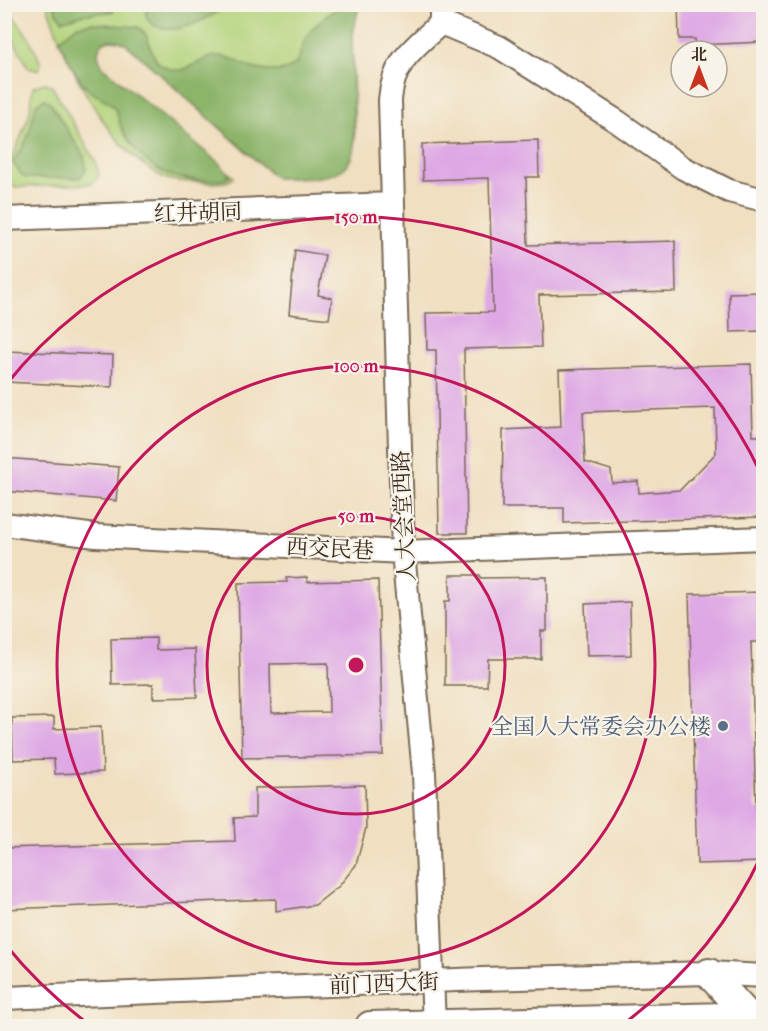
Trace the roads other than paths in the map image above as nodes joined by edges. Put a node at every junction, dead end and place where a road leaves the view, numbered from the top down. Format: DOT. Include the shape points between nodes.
graph roads {
  1 [pos="441,14"];
  2 [pos="764,200"];
  3 [pos="392,204"];
  4 [pos="4,219"];
  5 [pos="4,524"];
  6 [pos="764,538"];
  7 [pos="403,552"];
  8 [pos="708,973"];
  9 [pos="764,976"];
  10 [pos="432,981"];
  11 [pos="4,999"];
  12 [pos="755,1015"];
  13 [pos="433,1025"];
  14 [pos="370,1026"];
  1 -- 2 [label="street, 人大会堂西路" via="618,122 684,168 729,191"];
  1 -- 3 [label="street, 人大会堂西路" via="392,80"];
  3 -- 4 [label="street, 红井胡同"];
  3 -- 7 [label="street, 人大会堂西路"];
  5 -- 7 [label="street, 西交民巷" via="96,536"];
  6 -- 7 [label="street, 西交民巷"];
  7 -- 10 [label="street, 人大会堂西路" via="424,773"];
  8 -- 9 [label="street, 前门西大街"];
  8 -- 10 [label="street, 前门西大街"];
  8 -- 12 [label="main road"];
  10 -- 11 [label="street, 前门西大街"];
  10 -- 13 [label="street, 人大会堂西路"];
  12 -- 13 [label="main road, 前门西大街"];
  13 -- 14 [label="main road, 前门西大街"];
}
